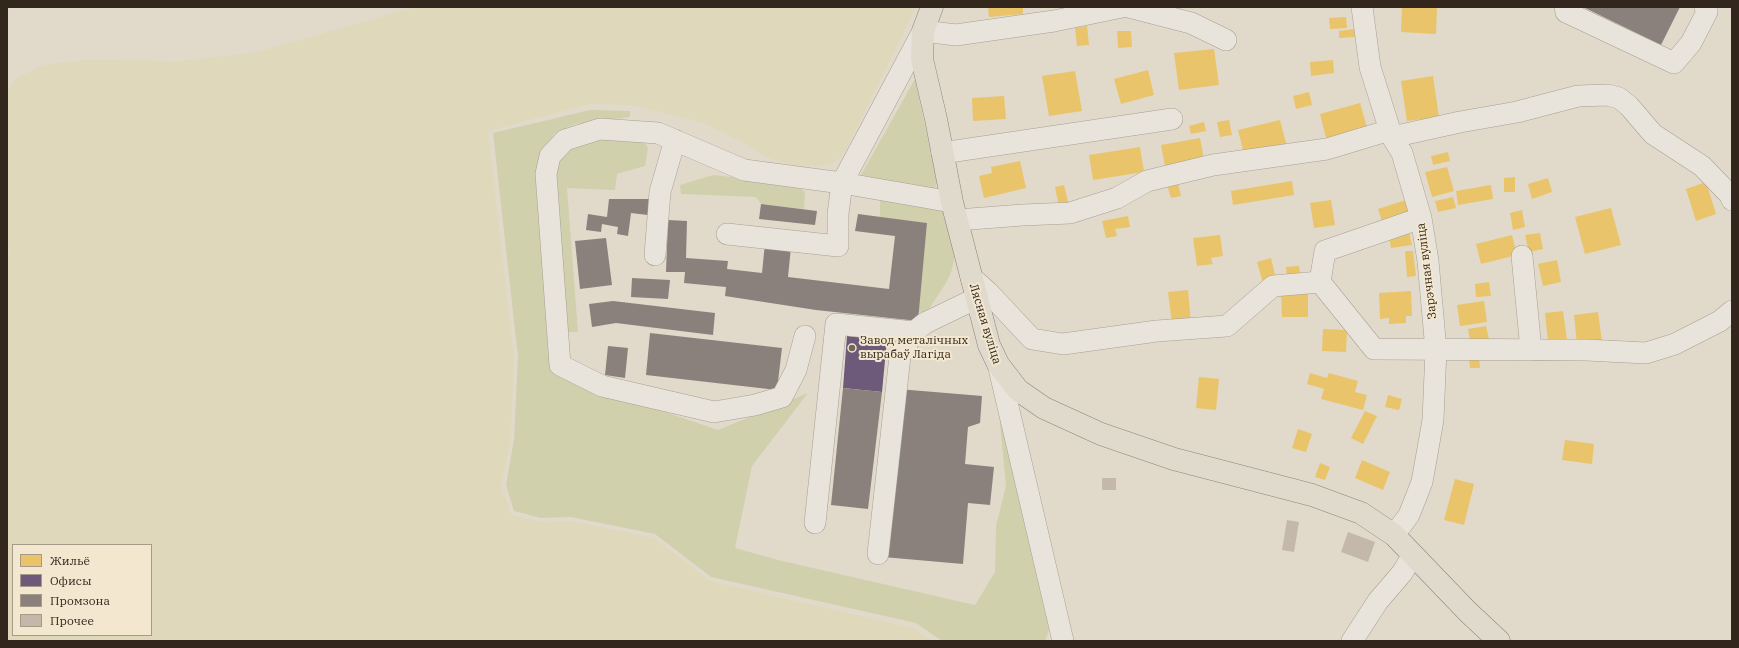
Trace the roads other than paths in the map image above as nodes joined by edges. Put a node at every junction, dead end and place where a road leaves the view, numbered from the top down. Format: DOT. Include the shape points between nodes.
graph roads {
  1 [pos="932,7"];
  2 [pos="1122,7"];
  3 [pos="1129,7"];
  4 [pos="1362,7"];
  5 [pos="1564,7"];
  6 [pos="1705,7"];
  7 [pos="924,31"];
  8 [pos="1226,40"];
  9 [pos="1172,119"];
  10 [pos="1391,134"];
  11 [pos="675,140"];
  12 [pos="942,153"];
  13 [pos="842,182"];
  14 [pos="1732,200"];
  15 [pos="954,211"];
  16 [pos="1421,218"];
  17 [pos="727,234"];
  18 [pos="655,254"];
  19 [pos="1522,256"];
  20 [pos="971,277"];
  21 [pos="1320,282"];
  22 [pos="977,298"];
  23 [pos="1732,311"];
  24 [pos="914,332"];
  25 [pos="805,336"];
  26 [pos="1436,350"];
  27 [pos="1531,350"];
  28 [pos="998,364"];
  29 [pos="815,523"];
  30 [pos="1394,535"];
  31 [pos="878,554"];
  32 [pos="1413,555"];
  33 [pos="1063,641"];
  34 [pos="1352,641"];
  35 [pos="1499,641"];
  1 -- 7 [label="main road, Лясная вуліца"];
  2 -- 7 [label="street" via="1054,21 956,35"];
  3 -- 8 [label="street" via="1191,23"];
  4 -- 10 [label="street, Зарэчная вуліца" via="1370,67"];
  5 -- 6 [label="street" via="1566,12 1674,63 1691,42 1707,12"];
  7 -- 12 [label="main road, Лясная вуліца" via="922,59"];
  7 -- 13 [label="street"];
  9 -- 12 [label="street"];
  10 -- 14 [label="street" via="1517,112 1578,96 1608,95 1619,98 1653,134 1702,166"];
  10 -- 15 [label="street" via="1327,149 1213,166 1147,181 1117,198 1070,213 1016,215"];
  10 -- 16 [label="street, Зарэчная вуліца" via="1402,153"];
  11 -- 13 [label="street" via="744,170"];
  11 -- 18 [label="street" via="660,192"];
  11 -- 25 [label="street" via="658,133 600,129 565,140 550,156 546,174 560,365 602,386 714,412 755,406 782,397 796,370"];
  12 -- 15 [label="main road, Лясная вуліца"];
  13 -- 15 [label="street"];
  13 -- 17 [label="street" via="838,246"];
  15 -- 20 [label="main road, Лясная вуліца"];
  16 -- 21 [label="street" via="1325,251"];
  16 -- 26 [label="street, Зарэчная вуліца" via="1428,261"];
  19 -- 27 [label="street"];
  20 -- 21 [label="street" via="1032,339 1063,344 1157,331 1226,326 1273,286"];
  20 -- 22 [label="main road, Лясная вуліца"];
  21 -- 26 [label="street" via="1374,348"];
  22 -- 24 [label="street" via="925,323"];
  22 -- 28 [label="main road, Лясная вуліца" via="989,345"];
  23 -- 27 [label="street" via="1720,321 1675,344 1646,353"];
  24 -- 29 [label="street" via="836,324"];
  24 -- 31 [label="street" via="900,356"];
  26 -- 27 [label="street"];
  26 -- 30 [label="street, Зарэчная вуліца" via="1433,420 1422,482 1408,515"];
  28 -- 30 [label="main road" via="1018,390 1044,408 1101,434 1174,458 1336,503 1361,513"];
  28 -- 33 [label="street, Лясная вуліца"];
  30 -- 32 [label="main road"];
  32 -- 34 [label="street"];
  32 -- 35 [label="main road"];
}
